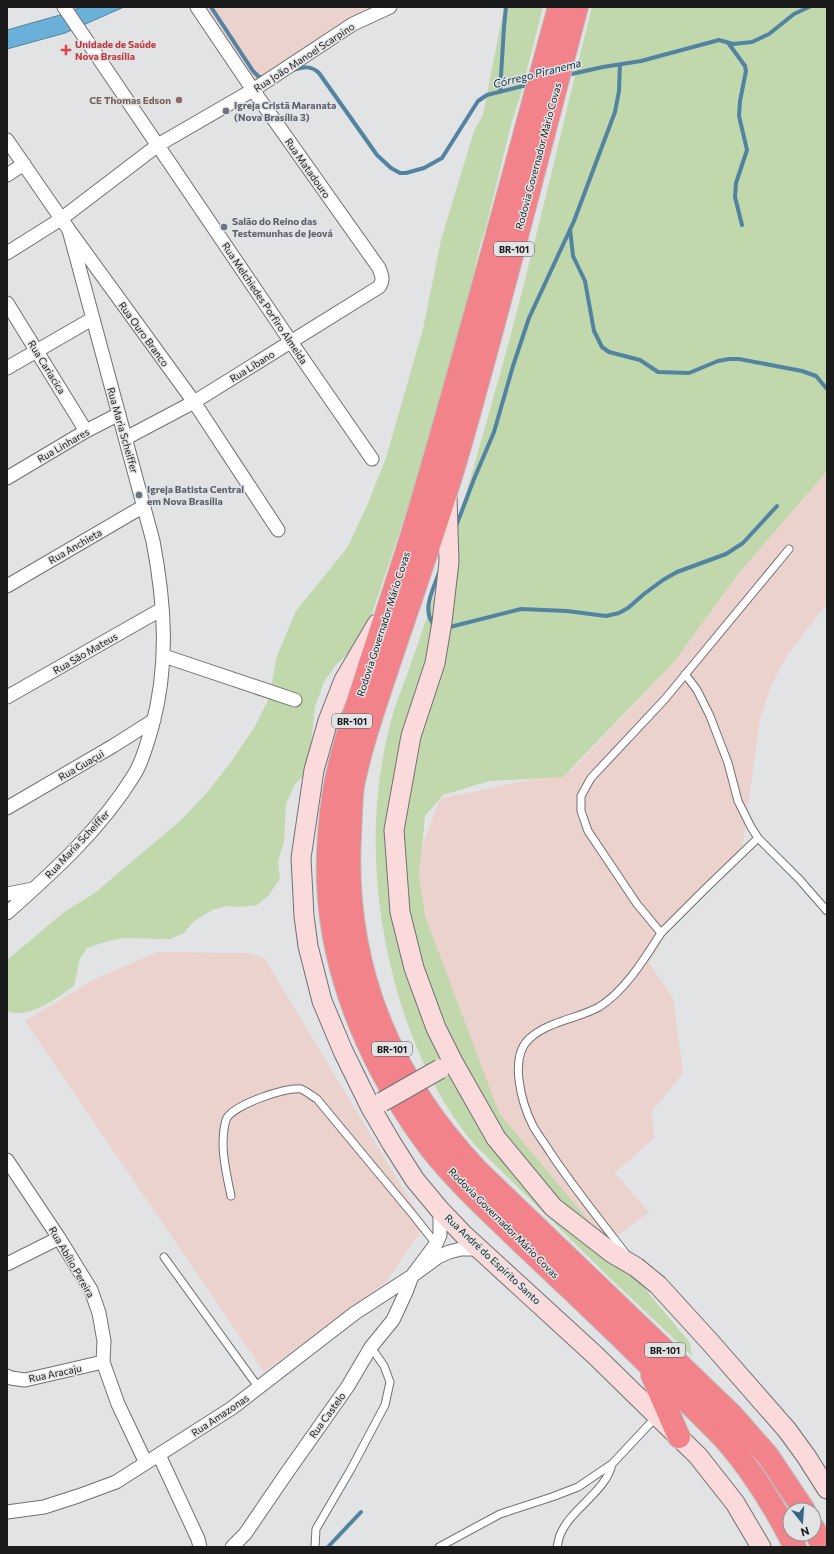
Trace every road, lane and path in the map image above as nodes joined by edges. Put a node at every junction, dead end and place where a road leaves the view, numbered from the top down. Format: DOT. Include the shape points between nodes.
graph roads {
  1 [pos="64,7"];
  2 [pos="197,7"];
  3 [pos="390,7"];
  4 [pos="559,7"];
  5 [pos="577,7"];
  6 [pos="253,90"];
  7 [pos="7,140"];
  8 [pos="158,145"];
  9 [pos="24,164"];
  10 [pos="7,175"];
  11 [pos="61,218"];
  12 [pos="69,230"];
  13 [pos="7,253"];
  14 [pos="379,268"];
  15 [pos="7,304"];
  16 [pos="92,319"];
  17 [pos="291,342"];
  18 [pos="37,350"];
  19 [pos="7,368"];
  20 [pos="194,402"];
  21 [pos="119,414"];
  22 [pos="86,431"];
  23 [pos="126,438"];
  24 [pos="372,459"];
  25 [pos="7,478"];
  26 [pos="447,490"];
  27 [pos="144,506"];
  28 [pos="278,530"];
  29 [pos="789,549"];
  30 [pos="7,586"];
  31 [pos="390,603"];
  32 [pos="162,609"];
  33 [pos="164,656"];
  34 [pos="685,674"];
  35 [pos="7,697"];
  36 [pos="295,700"];
  37 [pos="154,720"];
  38 [pos="7,808"];
  39 [pos="758,838"];
  40 [pos="34,889"];
  41 [pos="7,894"];
  42 [pos="827,911"];
  43 [pos="7,913"];
  44 [pos="661,933"];
  45 [pos="446,1065"];
  46 [pos="377,1105"];
  47 [pos="7,1160"];
  48 [pos="231,1196"];
  49 [pos="440,1210"];
  50 [pos="59,1238"];
  51 [pos="436,1244"];
  52 [pos="480,1249"];
  53 [pos="164,1257"];
  54 [pos="7,1264"];
  55 [pos="636,1267"];
  56 [pos="412,1276"];
  57 [pos="371,1348"];
  58 [pos="103,1362"];
  59 [pos="646,1362"];
  60 [pos="7,1376"];
  61 [pos="259,1388"];
  62 [pos="657,1416"];
  63 [pos="679,1437"];
  64 [pos="159,1455"];
  65 [pos="146,1463"];
  66 [pos="612,1464"];
  67 [pos="827,1489"];
  68 [pos="799,1502"];
  69 [pos="7,1512"];
  70 [pos="200,1547"];
  71 [pos="232,1547"];
  72 [pos="315,1547"];
  73 [pos="439,1547"];
  74 [pos="557,1547"];
  75 [pos="761,1547"];
  76 [pos="795,1547"];
  1 -- 8 [label="street, Rua Melchiedes Porfiro Almeida"];
  2 -- 6 [label="street, Rua Matadouro"];
  3 -- 6 [label="street, Rua João Manoel Scarpino" via="353,24"];
  4 -- 31 [label="highway, Rodovia Governador Mário Covas / BR-101" via="469,340"];
  5 -- 26 [label="highway, Rodovia Governador Mário Covas / BR-101"];
  6 -- 8 [label="street, Rua João Manoel Scarpino"];
  6 -- 14 [label="street, Rua Matadouro"];
  7 -- 9 [label="street, Rua Ouro Branco"];
  8 -- 11 [label="street, Rua João Manoel Scarpino"];
  8 -- 17 [label="street, Rua Melchiedes Porfiro Almeida"];
  9 -- 10 [label="street"];
  9 -- 11 [label="street, Rua Ouro Branco"];
  11 -- 12 [label="street, Rua Ouro Branco"];
  11 -- 13 [label="street, Rua João Manoel Scarpino"];
  12 -- 16 [label="street, Rua Maria Scheiffer"];
  12 -- 20 [label="street, Rua Ouro Branco"];
  14 -- 17 [label="street, Rua Líbano" via="383,277 379,286"];
  15 -- 18 [label="street, Rua Cariacica"];
  16 -- 18 [label="street"];
  16 -- 21 [label="street, Rua Maria Scheiffer"];
  17 -- 20 [label="street, Rua Líbano"];
  17 -- 24 [label="street, Rua Melchiedes Porfiro Almeida"];
  18 -- 19 [label="street"];
  18 -- 22 [label="street, Rua Cariacica"];
  20 -- 23 [label="street, Rua Líbano"];
  20 -- 28 [label="street, Rua Ouro Branco"];
  21 -- 22 [label="street, Rua Linhares"];
  21 -- 23 [label="street, Rua Maria Scheiffer"];
  22 -- 25 [label="street, Rua Linhares"];
  23 -- 27 [label="street, Rua Maria Scheiffer"];
  26 -- 45 [label="street, Rodovia Governador Mário Covas" via="449,562 442,622 435,663 411,736 394,830 400,912 414,968 436,1028"];
  26 -- 68 [label="highway, Rodovia Governador Mário Covas / BR-101" via="370,722 353,789 349,858 352,910 360,960 375,1010 388,1042 411,1085 460,1152 732,1415 768,1456"];
  27 -- 30 [label="street, Rua Anchieta"];
  27 -- 32 [label="street, Rua Maria Scheiffer" via="160,578"];
  29 -- 34 [label="lane"];
  31 -- 46 [label="street, Rua André do Espírito Santo" via="344,680 328,721 314,770 301,858 308,946 322,1001 343,1051"];
  31 -- 59 [label="highway, Rodovia Governador Mário Covas / BR-101" via="349,730 333,795 328,858 331,917 335,945 351,1002 362,1032 388,1082 406,1114 436,1155 476,1198"];
  32 -- 33 [label="street, Rua Maria Scheiffer"];
  32 -- 35 [label="street, Rua São Mateus"];
  33 -- 36 [label="street"];
  33 -- 37 [label="street, Rua Maria Scheiffer"];
  34 -- 39 [label="lane" via="697,690 710,716 728,763 738,801"];
  34 -- 44 [label="lane" via="591,778 581,796 581,811 588,831 637,904"];
  37 -- 38 [label="street, Rua Guaçui"];
  37 -- 40 [label="street, Rua Maria Scheiffer" via="147,747 134,774 105,816"];
  39 -- 42 [label="lane"];
  39 -- 44 [label="lane"];
  40 -- 41 [label="street"];
  40 -- 43 [label="street, Rua Maria Scheiffer"];
  44 -- 55 [label="lane" via="613,996 598,1007 559,1022 530,1038 522,1047 518,1068 522,1095 534,1127 560,1168"];
  45 -- 46 [label="street, bridge"];
  45 -- 55 [label="street, Rodovia Governador Mário Covas" via="496,1138 553,1207 612,1253"];
  46 -- 49 [label="street, Rua André do Espírito Santo" via="392,1144"];
  47 -- 50 [label="street, Rua Abílio Pereira"];
  48 -- 51 [label="lane" via="223,1148 223,1132 227,1118 237,1108 285,1090 301,1089 317,1099"];
  49 -- 51 [label="street, Rua Amazonas" via="440,1235"];
  49 -- 52 [label="street, Rua André do Espírito Santo"];
  50 -- 54 [label="street"];
  50 -- 58 [label="street, Rua Abílio Pereira" via="91,1290 99,1313 104,1341"];
  51 -- 56 [label="street, Rua Amazonas"];
  52 -- 56 [label="street, Rua Amazonas" via="449,1252"];
  52 -- 62 [label="street, Rua André do Espírito Santo"];
  53 -- 61 [label="lane"];
  55 -- 67 [label="street, Rodovia Governador Mário Covas" via="663,1290 786,1430"];
  56 -- 57 [label="street, Rua Castelo" via="393,1320"];
  56 -- 61 [label="street, Rua Amazonas" via="355,1313"];
  57 -- 71 [label="street, Rua Castelo" via="348,1386 246,1534"];
  57 -- 72 [label="lane" via="384,1366 390,1382 384,1405 316,1529"];
  58 -- 60 [label="street, Rua Aracaju" via="24,1380"];
  58 -- 65 [label="street, Rua Abílio Pereira" via="118,1404"];
  59 -- 63 [label="highway"];
  59 -- 76 [label="highway, Rodovia Governador Mário Covas / BR-101" via="726,1441 763,1491"];
  61 -- 64 [label="street, Rua Amazonas"];
  62 -- 63 [label="street, Rua André do Espírito Santo"];
  62 -- 66 [label="lane"];
  63 -- 75 [label="street, Rua André do Espírito Santo" via="717,1479 739,1509"];
  64 -- 65 [label="street, Rua Amazonas"];
  64 -- 70 [label="street"];
  65 -- 69 [label="street, Rua Amazonas" via="116,1482 78,1496 44,1507"];
  66 -- 73 [label="lane" via="578,1487 500,1514"];
  66 -- 74 [label="lane" via="610,1473 560,1534"];
}
